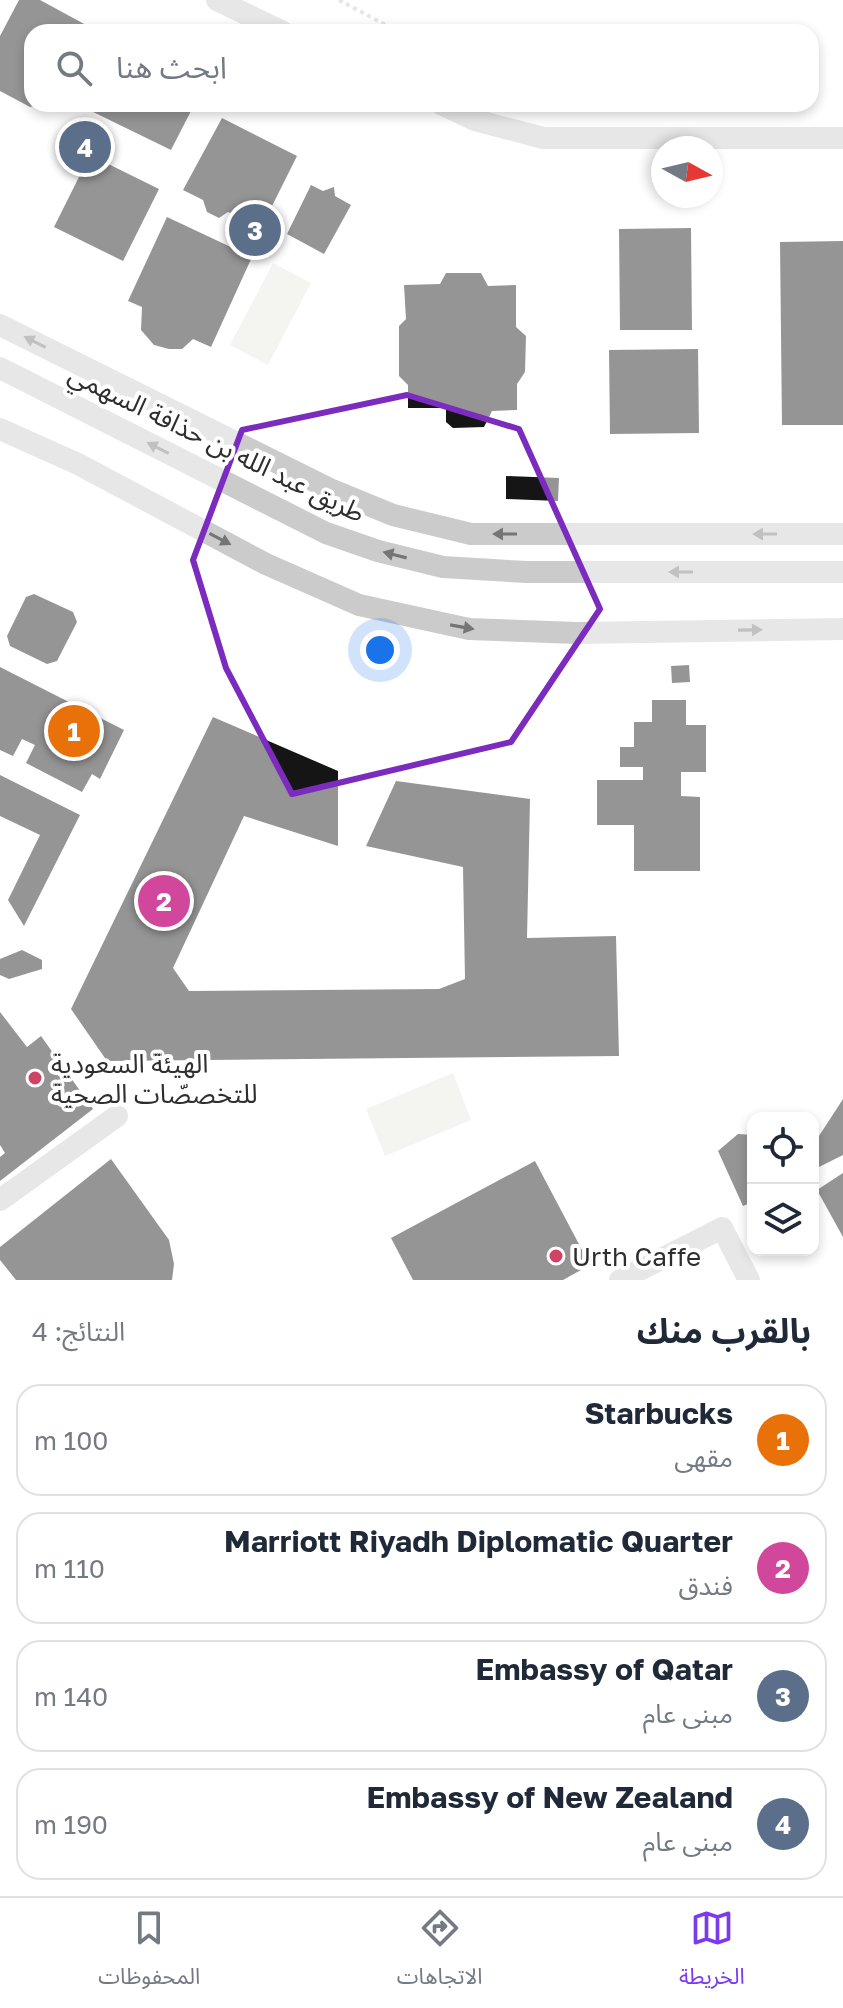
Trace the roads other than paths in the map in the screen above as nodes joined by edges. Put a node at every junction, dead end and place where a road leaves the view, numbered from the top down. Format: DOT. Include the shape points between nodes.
graph roads {
  1 [pos="217,0"];
  2 [pos="266,24"];
  3 [pos="458,112"];
  4 [pos="843,138"];
  5 [pos="0,325"];
  6 [pos="0,368"];
  7 [pos="0,429"];
  8 [pos="843,534"];
  9 [pos="843,572"];
  10 [pos="843,629"];
  11 [pos="117,1116"];
  12 [pos="0,1200"];
  13 [pos="620,1280"];
  14 [pos="749,1280"];
  1 -- 2 [label="street"];
  3 -- 4 [label="street" via="543,138"];
  8 -- 5 [label="street, one-way" via="471,534 393,515 332,490"];
  9 -- 6 [label="street, طريق عبد الله بن حذافة السهمي, one-way" via="443,567 326,533"];
  7 -- 10 [label="street, one-way" via="78,464 266,564 359,605 469,629"];
  11 -- 12 [label="street"];
  13 -- 14 [label="street" via="722,1228"];
}
